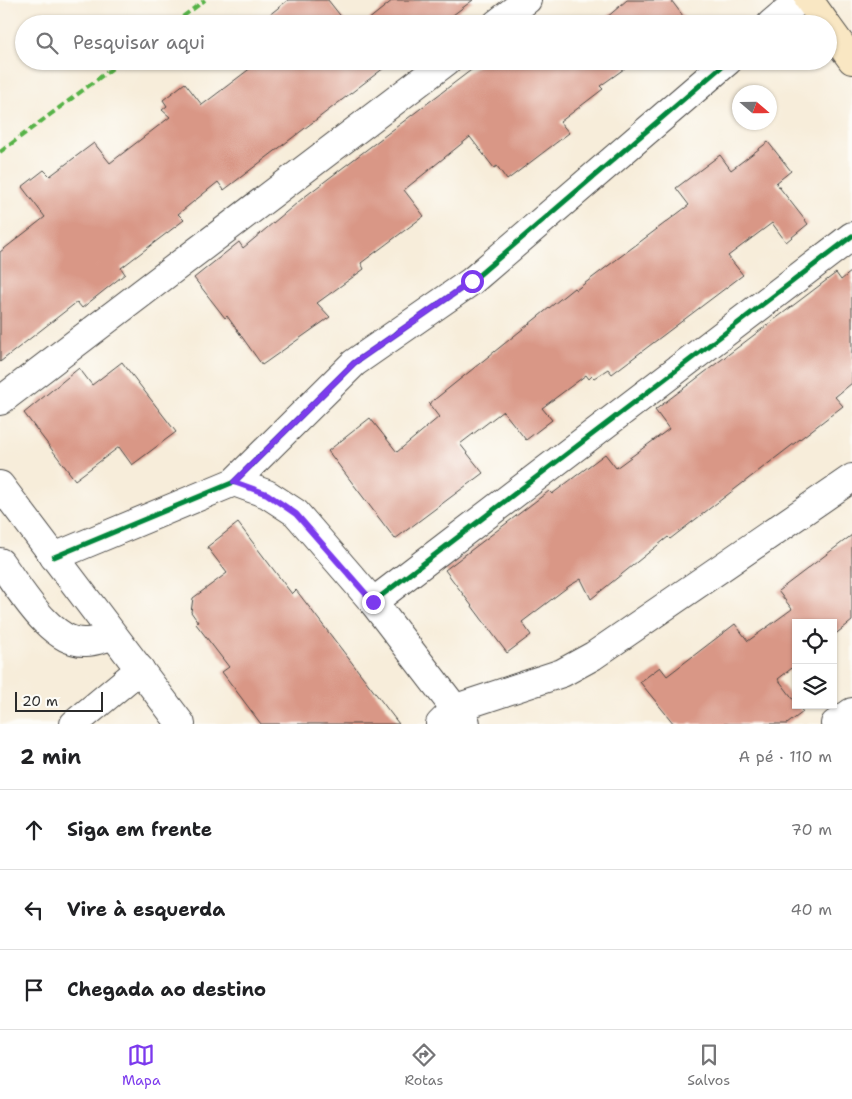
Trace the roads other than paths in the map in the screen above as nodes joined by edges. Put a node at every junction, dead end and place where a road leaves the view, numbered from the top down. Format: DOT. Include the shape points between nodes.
graph roads {
  1 [pos="527,0"];
  2 [pos="799,0"];
  3 [pos="809,0"];
  4 [pos="508,15"];
  5 [pos="782,15"];
  6 [pos="820,15"];
  7 [pos="837,39"];
  8 [pos="852,60"];
  9 [pos="435,70"];
  10 [pos="718,70"];
  11 [pos="852,236"];
  12 [pos="0,401"];
  13 [pos="852,478"];
  14 [pos="234,482"];
  15 [pos="0,485"];
  16 [pos="54,557"];
  17 [pos="0,562"];
  18 [pos="373,602"];
  19 [pos="112,636"];
  20 [pos="140,669"];
  21 [pos="852,712"];
  22 [pos="454,719"];
  23 [pos="74,724"];
  24 [pos="181,724"];
  25 [pos="836,724"];
  1 -- 4 [label="street"];
  2 -- 5 [label="street"];
  3 -- 6 [label="main road"];
  7 -- 8 [label="main road"];
  9 -- 12 [label="street"];
  10 -- 14 [label="street" via="472,281 354,363"];
  11 -- 18 [label="street"];
  13 -- 22 [label="street" via="593,656"];
  14 -- 16 [label="street"];
  14 -- 18 [label="street" via="267,494 296,514"];
  15 -- 16 [label="street"];
  16 -- 19 [label="street"];
  17 -- 19 [label="street" via="46,624 67,639 84,643"];
  18 -- 22 [label="street"];
  19 -- 20 [label="street"];
  20 -- 23 [label="street"];
  20 -- 24 [label="street"];
  21 -- 25 [label="street"];
}
